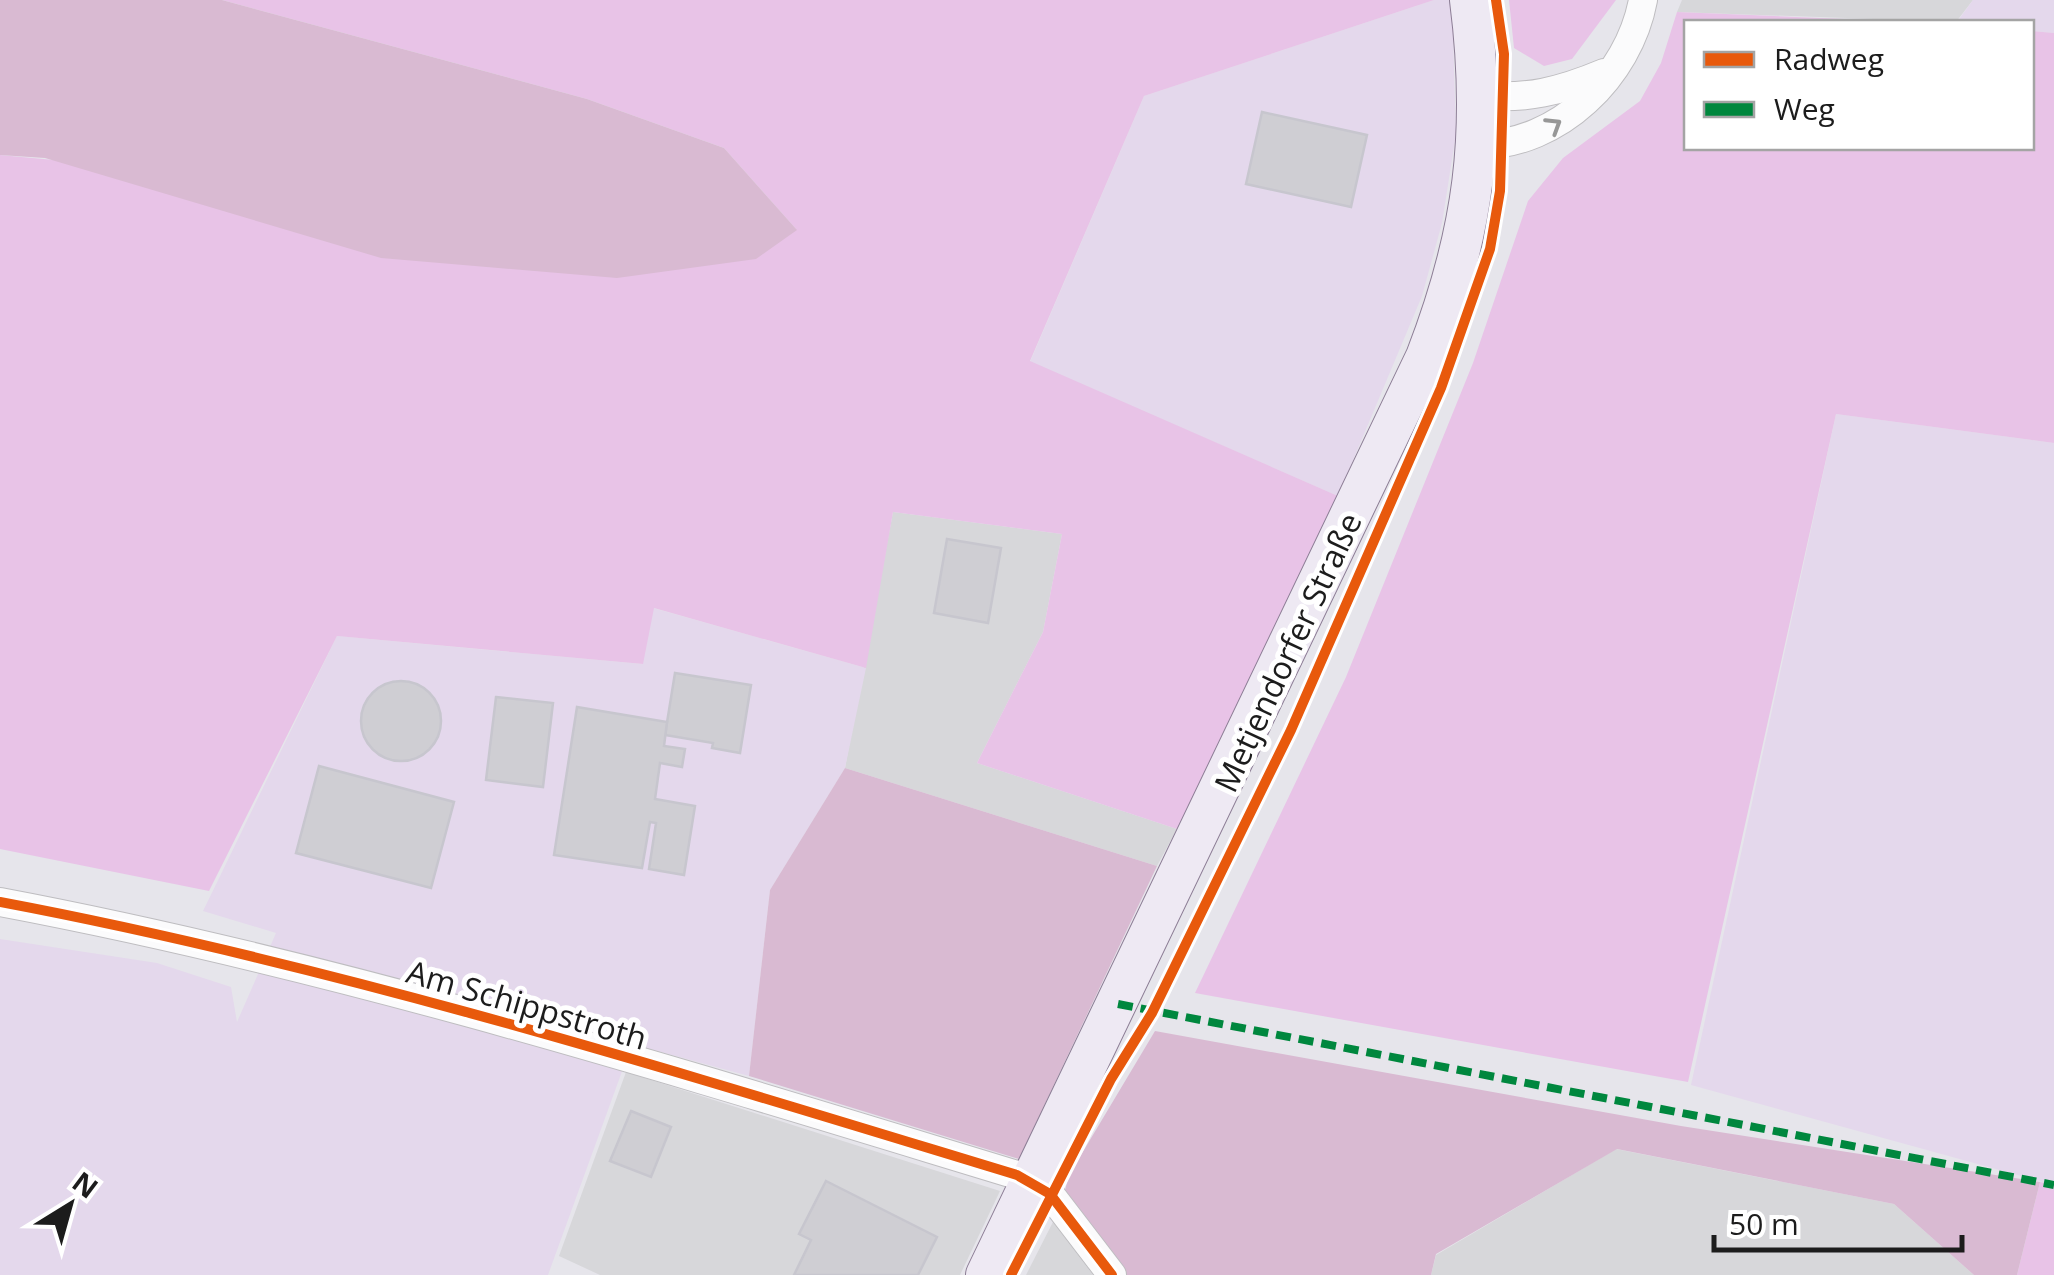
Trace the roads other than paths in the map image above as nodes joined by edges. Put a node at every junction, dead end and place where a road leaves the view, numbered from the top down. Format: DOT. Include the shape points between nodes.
graph roads {
  1 [pos="1470,0"];
  2 [pos="1643,0"];
  3 [pos="1610,71"];
  4 [pos="1480,94"];
  5 [pos="1480,146"];
  6 [pos="0,902"];
  7 [pos="1033,1182"];
  8 [pos="986,1275"];
  9 [pos="1112,1275"];
  1 -- 4 [label="street, Metjendorfer Straße"];
  2 -- 3 [label="street" via="1638,28"];
  3 -- 4 [label="street" via="1524,98"];
  5 -- 3 [label="street, one-way" via="1533,138 1562,122"];
  4 -- 5 [label="street, Metjendorfer Straße"];
  5 -- 7 [label="street, Metjendorfer Straße" via="1465,230 1426,357"];
  6 -- 7 [label="street, Am Schippstroth" via="257,954 729,1087"];
  7 -- 8 [label="street, Metjendorfer Straße"];
  7 -- 9 [label="street" via="1050,1194"];
}
